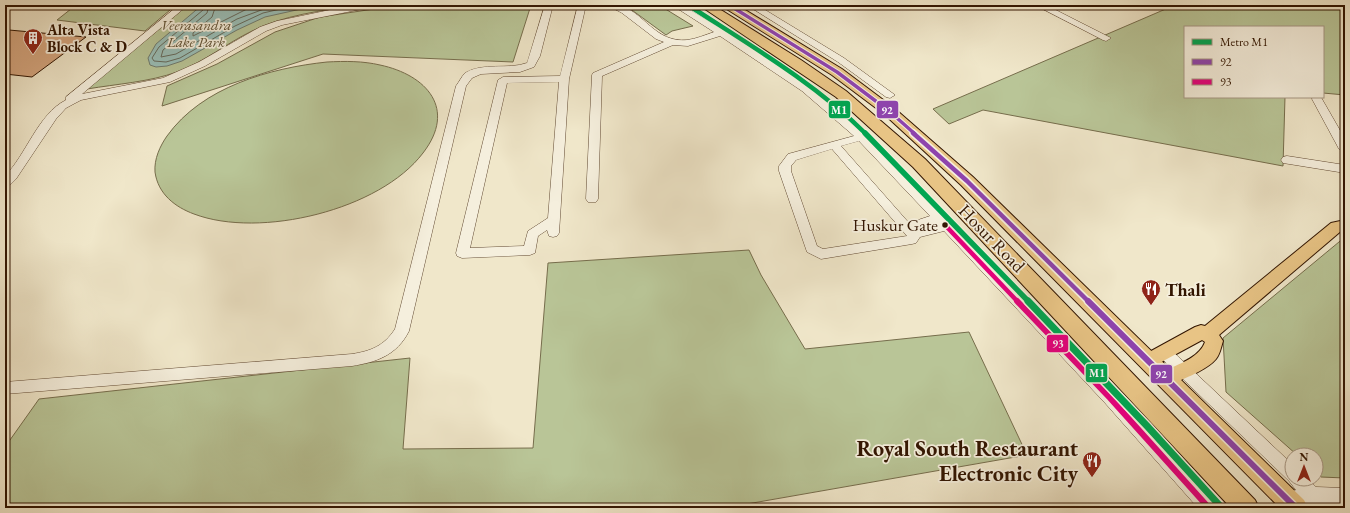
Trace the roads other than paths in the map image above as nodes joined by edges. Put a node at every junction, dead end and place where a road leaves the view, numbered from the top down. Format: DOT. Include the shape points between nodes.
graph roads {
  1 [pos="184,5"];
  2 [pos="367,5"];
  3 [pos="549,5"];
  4 [pos="582,5"];
  5 [pos="611,5"];
  6 [pos="676,5"];
  7 [pos="705,5"];
  8 [pos="729,5"];
  9 [pos="751,5"];
  10 [pos="1039,5"];
  11 [pos="721,33"];
  12 [pos="1106,38"];
  13 [pos="672,42"];
  14 [pos="564,79"];
  15 [pos="883,98"];
  16 [pos="1317,99"];
  17 [pos="62,106"];
  18 [pos="862,137"];
  19 [pos="834,145"];
  20 [pos="1345,149"];
  21 [pos="1287,160"];
  22 [pos="1345,169"];
  23 [pos="7,178"];
  24 [pos="592,199"];
  25 [pos="554,220"];
  26 [pos="943,222"];
  27 [pos="1345,225"];
  28 [pos="910,232"];
  29 [pos="553,233"];
  30 [pos="1208,334"];
  31 [pos="1164,352"];
  32 [pos="1148,361"];
  33 [pos="1184,370"];
  34 [pos="1165,378"];
  35 [pos="5,388"];
  36 [pos="1284,467"];
  37 [pos="1304,487"];
  38 [pos="1312,495"];
  39 [pos="1345,496"];
  40 [pos="1292,504"];
  41 [pos="1209,508"];
  42 [pos="1247,508"];
  43 [pos="1326,508"];
  1 -- 17 [label="street"];
  2 -- 17 [label="street" via="280,22 202,64 166,80 78,98"];
  3 -- 35 [label="street" via="531,65 520,69 479,71 468,76 461,86 402,332 394,344 382,353 352,360"];
  4 -- 14 [label="street"];
  5 -- 13 [label="street" via="625,10 659,37"];
  6 -- 11 [label="street"];
  7 -- 42 [label="highway, Hosur Road" via="841,94 919,162"];
  8 -- 15 [label="highway, Hosur Road"];
  9 -- 15 [label="street" via="841,60"];
  10 -- 12 [label="street"];
  11 -- 13 [label="street" via="688,42"];
  11 -- 18 [label="street" via="806,89"];
  13 -- 24 [label="street" via="597,75"];
  14 -- 25 [label="street"];
  14 -- 25 [label="street" via="504,80 462,253 530,250 532,234"];
  15 -- 32 [label="highway, Hosur Road" via="889,111 967,181"];
  16 -- 20 [label="street"];
  17 -- 23 [label="street"];
  18 -- 19 [label="street"];
  18 -- 26 [label="street"];
  19 -- 28 [label="street"];
  19 -- 28 [label="street" via="792,157 785,166 812,249 821,254 912,240 914,238"];
  21 -- 22 [label="street"];
  25 -- 29 [label="street"];
  26 -- 28 [label="street"];
  26 -- 41 [label="street" via="1110,398"];
  27 -- 30 [label="main road" via="1336,227"];
  30 -- 31 [label="main road" via="1201,332"];
  30 -- 33 [label="main road" via="1214,341 1210,353"];
  31 -- 32 [label="main road"];
  31 -- 33 [label="street"];
  32 -- 34 [label="highway, Hosur Road"];
  33 -- 34 [label="main road"];
  33 -- 36 [label="street"];
  34 -- 40 [label="highway, Hosur Road"];
  37 -- 38 [label="street"];
  38 -- 39 [label="street"];
  38 -- 40 [label="street"];
  38 -- 43 [label="street"];
}
